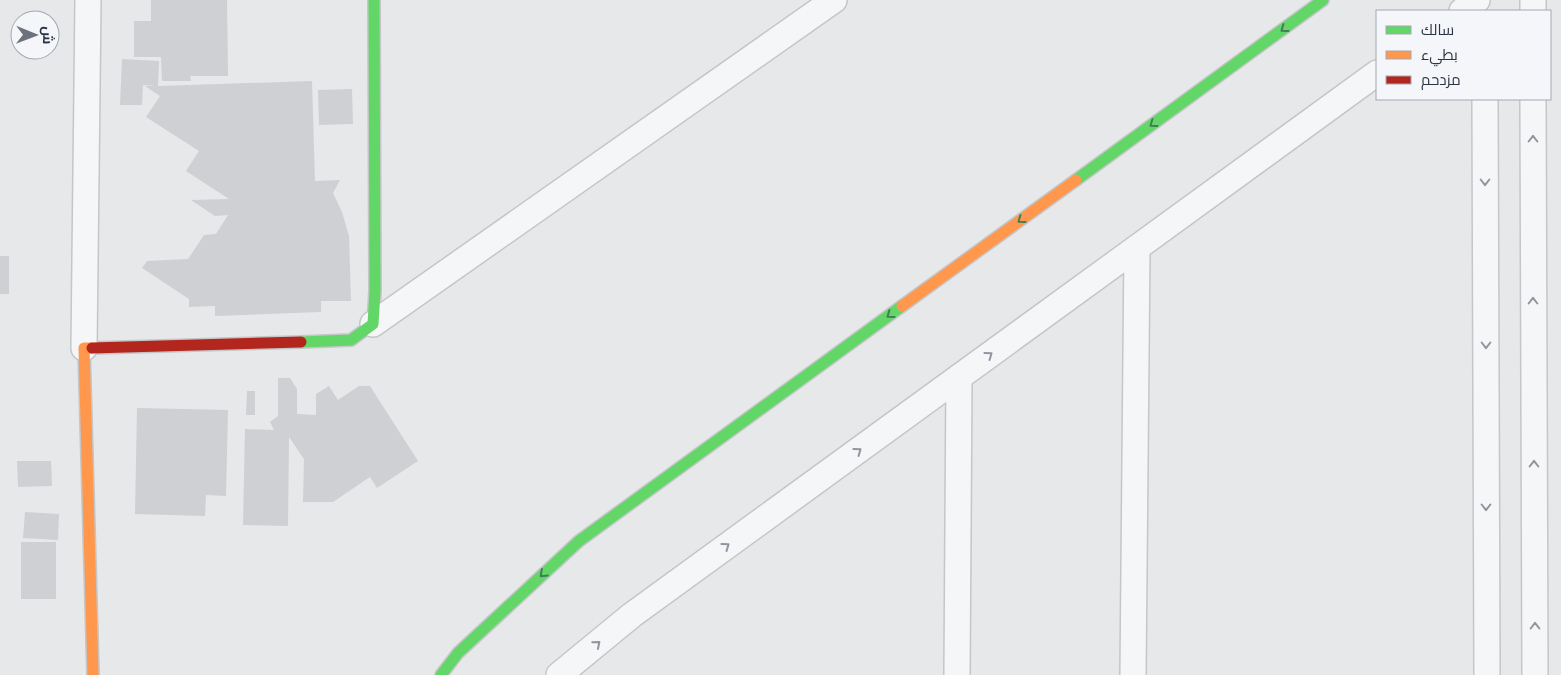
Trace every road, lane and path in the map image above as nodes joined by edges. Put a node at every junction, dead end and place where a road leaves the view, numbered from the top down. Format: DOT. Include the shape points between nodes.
graph roads {
  1 [pos="88,0"];
  2 [pos="374,0"];
  3 [pos="834,0"];
  4 [pos="1323,0"];
  5 [pos="1477,0"];
  6 [pos="1463,10"];
  7 [pos="1376,74"];
  8 [pos="1485,100"];
  9 [pos="1533,100"];
  10 [pos="1137,248"];
  11 [pos="373,324"];
  12 [pos="84,348"];
  13 [pos="959,377"];
  14 [pos="93,675"];
  15 [pos="441,675"];
  16 [pos="559,675"];
  17 [pos="957,675"];
  18 [pos="1133,675"];
  19 [pos="1487,675"];
  20 [pos="1535,675"];
  1 -- 12 [label="street"];
  2 -- 11 [label="street"];
  3 -- 11 [label="street"];
  4 -- 15 [label="street, one-way" via="579,541 458,653"];
  5 -- 6 [label="street"];
  7 -- 10 [label="street"];
  8 -- 19 [label="street, one-way"];
  20 -- 9 [label="street, one-way"];
  13 -- 10 [label="street, one-way"];
  10 -- 18 [label="street"];
  11 -- 12 [label="street" via="351,340"];
  12 -- 14 [label="street"];
  16 -- 13 [label="street, one-way" via="632,615"];
  13 -- 17 [label="street"];
}
